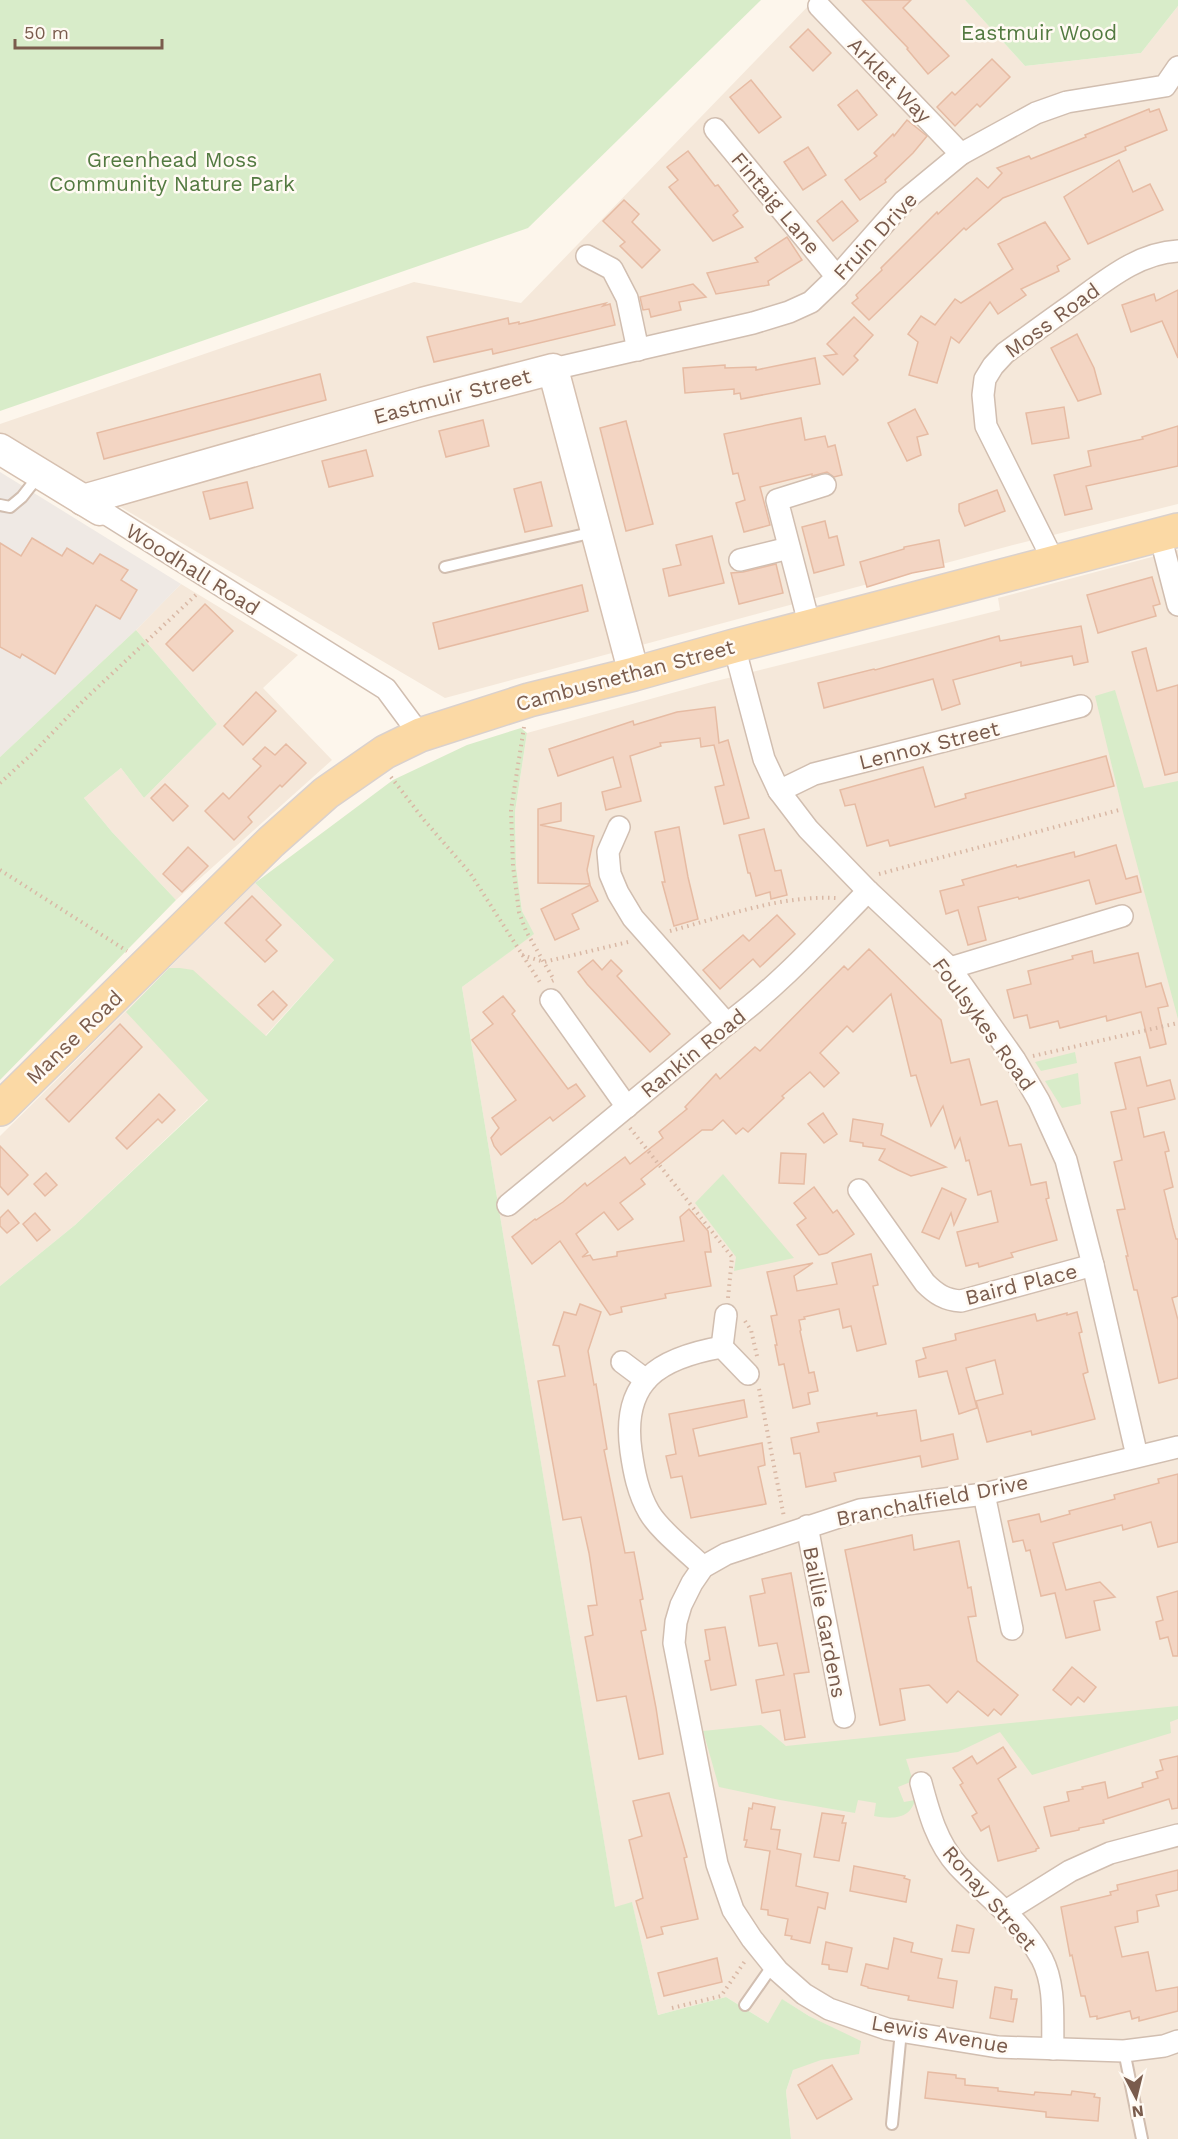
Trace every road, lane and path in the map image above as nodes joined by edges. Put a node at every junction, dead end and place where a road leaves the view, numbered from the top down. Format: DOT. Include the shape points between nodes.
graph roads {
  1 [pos="819,6"];
  2 [pos="1178,67"];
  3 [pos="715,129"];
  4 [pos="961,153"];
  5 [pos="1178,251"];
  6 [pos="587,256"];
  7 [pos="837,278"];
  8 [pos="638,350"];
  9 [pos="553,369"];
  10 [pos="0,449"];
  11 [pos="40,474"];
  12 [pos="825,485"];
  13 [pos="0,506"];
  14 [pos="94,507"];
  15 [pos="594,532"];
  16 [pos="1169,533"];
  17 [pos="789,548"];
  18 [pos="740,560"];
  19 [pos="1054,562"];
  20 [pos="445,567"];
  21 [pos="1174,577"];
  22 [pos="211,580"];
  23 [pos="1178,605"];
  24 [pos="810,627"];
  25 [pos="734,646"];
  26 [pos="634,675"];
  27 [pos="529,700"];
  28 [pos="1081,706"];
  29 [pos="420,735"];
  30 [pos="376,757"];
  31 [pos="0,783"];
  32 [pos="779,791"];
  33 [pos="1119,810"];
  34 [pos="619,827"];
  35 [pos="0,870"];
  36 [pos="862,890"];
  37 [pos="1122,916"];
  38 [pos="649,936"];
  39 [pos="522,955"];
  40 [pos="544,962"];
  41 [pos="148,964"];
  42 [pos="950,968"];
  43 [pos="551,1000"];
  44 [pos="1178,1023"];
  45 [pos="727,1024"];
  46 [pos="1015,1060"];
  47 [pos="0,1109"];
  48 [pos="622,1110"];
  49 [pos="859,1190"];
  50 [pos="508,1205"];
  51 [pos="1094,1265"];
  52 [pos="733,1315"];
  53 [pos="722,1347"];
  54 [pos="622,1362"];
  55 [pos="753,1368"];
  56 [pos="646,1380"];
  57 [pos="1178,1447"];
  58 [pos="1137,1456"];
  59 [pos="984,1494"];
  60 [pos="797,1530"];
  61 [pos="703,1567"];
  62 [pos="1012,1629"];
  63 [pos="844,1717"];
  64 [pos="921,1783"];
  65 [pos="1178,1836"];
  66 [pos="1006,1911"];
  67 [pos="756,1944"];
  68 [pos="773,1965"];
  69 [pos="745,2005"];
  70 [pos="672,2008"];
  71 [pos="901,2031"];
  72 [pos="1178,2041"];
  73 [pos="1053,2049"];
  74 [pos="1124,2051"];
  75 [pos="892,2124"];
  76 [pos="1142,2139"];
  1 -- 4 [label="street, Arklet Way"];
  2 -- 4 [label="street, Fruin Drive" via="1165,87 1067,102 1036,113"];
  3 -- 7 [label="street, Fintaig Lane"];
  4 -- 7 [label="street, Fruin Drive" via="904,201"];
  5 -- 19 [label="street, Moss Road" via="1129,266 1101,284 1005,353 986,379 986,426"];
  6 -- 8 [label="street" via="612,269 627,298"];
  7 -- 8 [label="street, Fruin Drive" via="811,302 789,312"];
  8 -- 9 [label="street, Fruin Drive"];
  9 -- 14 [label="street, Eastmuir Street" via="422,403"];
  9 -- 15 [label="street, Eastmuir Street"];
  10 -- 11 [label="street, Woodhall Road"];
  11 -- 13 [label="lane" via="10,507"];
  11 -- 14 [label="street, Woodhall Road"];
  12 -- 17 [label="street" via="777,500"];
  14 -- 22 [label="street, Woodhall Road"];
  15 -- 20 [label="lane"];
  15 -- 26 [label="street, Eastmuir Street"];
  16 -- 19 [label="main road, Cambusnethan Street"];
  16 -- 21 [label="street"];
  17 -- 18 [label="street"];
  17 -- 24 [label="street"];
  19 -- 24 [label="main road, Cambusnethan Street"];
  21 -- 23 [label="street"];
  22 -- 29 [label="street, Woodhall Road" via="386,689"];
  22 -- 31 [label="path"];
  24 -- 25 [label="main road, Cambusnethan Street"];
  25 -- 26 [label="main road, Cambusnethan Street"];
  25 -- 32 [label="street, Foulsykes Road" via="764,759"];
  26 -- 27 [label="main road, Cambusnethan Street"];
  27 -- 29 [label="main road, Cambusnethan Street"];
  27 -- 40 [label="path" via="511,810 513,866 519,912"];
  28 -- 32 [label="street, Lennox Street" via="814,774"];
  29 -- 30 [label="main road, Cambusnethan Street"];
  30 -- 39 [label="path" via="470,873"];
  30 -- 41 [label="main road, Cambusnethan Street" via="326,793 279,835"];
  32 -- 36 [label="street, Foulsykes Road"];
  33 -- 36 [label="path"];
  34 -- 38 [label="street" via="608,852 610,874 625,906"];
  35 -- 41 [label="path"];
  36 -- 38 [label="path" via="762,906"];
  36 -- 42 [label="street, Foulsykes Road"];
  36 -- 45 [label="street, Rankin Road" via="794,969"];
  37 -- 42 [label="street"];
  38 -- 40 [label="path"];
  38 -- 45 [label="street"];
  39 -- 40 [label="path"];
  39 -- 40 [label="path" via="543,987 554,980"];
  41 -- 47 [label="main road, Manse Road"];
  42 -- 46 [label="street, Foulsykes Road"];
  43 -- 48 [label="street"];
  44 -- 46 [label="path"];
  45 -- 48 [label="street, Rankin Road"];
  46 -- 51 [label="street, Foulsykes Road" via="1066,1160"];
  48 -- 50 [label="street, Rankin Road"];
  48 -- 52 [label="path" via="732,1257"];
  49 -- 51 [label="street, Baird Place" via="925,1283 948,1300 961,1301"];
  51 -- 58 [label="street, Foulsykes Road"];
  52 -- 53 [label="street"];
  52 -- 55 [label="path" via="751,1330 756,1346"];
  53 -- 55 [label="street"];
  53 -- 56 [label="street" via="681,1357 663,1365"];
  54 -- 56 [label="street"];
  55 -- 60 [label="path"];
  56 -- 61 [label="street" via="630,1410 628,1433 637,1486 650,1514"];
  57 -- 58 [label="street, Branchalfield Drive"];
  58 -- 59 [label="street, Branchalfield Drive"];
  59 -- 60 [label="street, Branchalfield Drive" via="860,1510"];
  59 -- 62 [label="street"];
  60 -- 61 [label="street, Branchalfield Drive" via="726,1554"];
  60 -- 63 [label="street, Baillie Gardens"];
  61 -- 67 [label="street, Lewis Avenue" via="681,1605 674,1644 717,1864 733,1910"];
  64 -- 66 [label="street, Ronay Street" via="941,1842 957,1866"];
  65 -- 66 [label="street" via="1110,1853 1070,1871"];
  66 -- 73 [label="street, Ronay Street" via="1042,1960 1052,1989"];
  67 -- 68 [label="street, Lewis Avenue"];
  67 -- 70 [label="path" via="721,1996"];
  68 -- 69 [label="lane"];
  68 -- 71 [label="street, Lewis Avenue" via="804,1994 829,2009"];
  71 -- 73 [label="street, Lewis Avenue" via="998,2047"];
  71 -- 75 [label="lane"];
  72 -- 74 [label="street, Lewis Avenue"];
  73 -- 74 [label="street, Lewis Avenue"];
  74 -- 76 [label="lane"];
}
